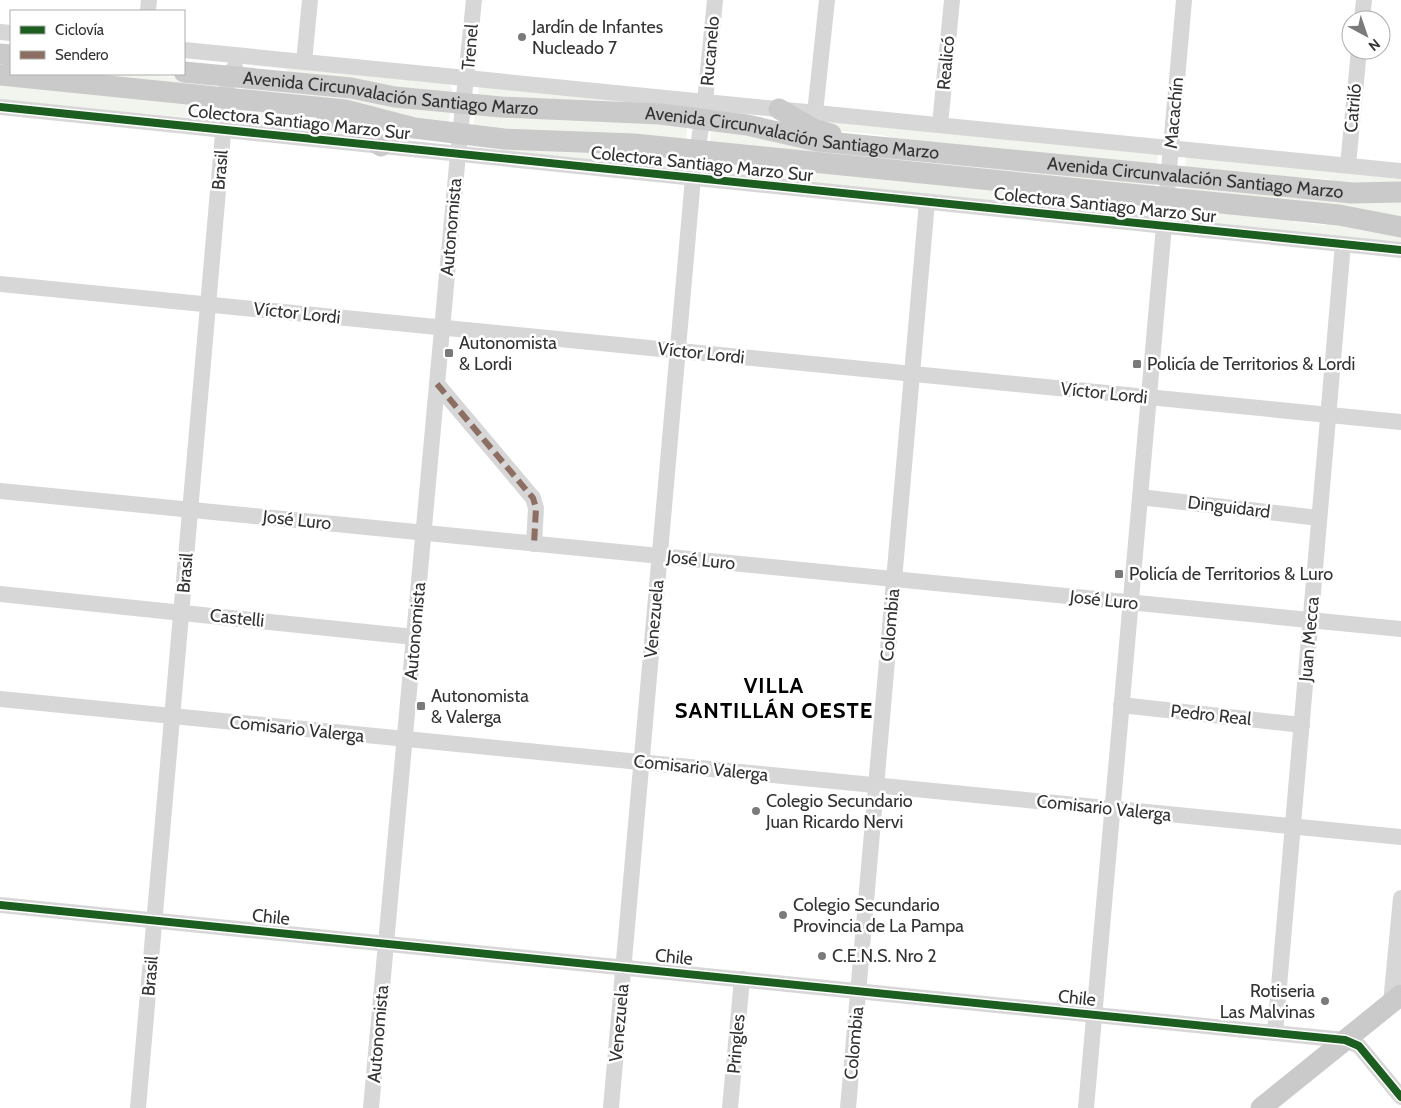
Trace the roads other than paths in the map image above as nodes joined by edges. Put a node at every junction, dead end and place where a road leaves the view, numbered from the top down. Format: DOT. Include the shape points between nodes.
graph roads {
  1 [pos="310,0"];
  2 [pos="474,0"];
  3 [pos="715,0"];
  4 [pos="826,0"];
  5 [pos="952,0"];
  6 [pos="1184,0"];
  7 [pos="185,50"];
  8 [pos="259,58"];
  9 [pos="1358,60"];
  10 [pos="304,62"];
  11 [pos="185,72"];
  12 [pos="0,75"];
  13 [pos="228,76"];
  14 [pos="467,78"];
  15 [pos="226,98"];
  16 [pos="247,100"];
  17 [pos="464,103"];
  18 [pos="0,107"];
  19 [pos="779,109"];
  20 [pos="704,111"];
  21 [pos="815,113"];
  22 [pos="940,125"];
  23 [pos="223,130"];
  24 [pos="459,144"];
  25 [pos="381,146"];
  26 [pos="1172,148"];
  27 [pos="910,150"];
  28 [pos="697,151"];
  29 [pos="1348,166"];
  30 [pos="1401,171"];
  31 [pos="1168,175"];
  32 [pos="692,178"];
  33 [pos="1401,192"];
  34 [pos="1166,197"];
  35 [pos="927,202"];
  36 [pos="1164,226"];
  37 [pos="1401,227"];
  38 [pos="1343,244"];
  39 [pos="1401,250"];
  40 [pos="0,284"];
  41 [pos="208,305"];
  42 [pos="442,328"];
  43 [pos="678,351"];
  44 [pos="912,374"];
  45 [pos="437,384"];
  46 [pos="1148,397"];
  47 [pos="1328,415"];
  48 [pos="1401,422"];
  49 [pos="0,491"];
  50 [pos="1140,497"];
  51 [pos="190,510"];
  52 [pos="1319,518"];
  53 [pos="423,533"];
  54 [pos="534,544"];
  55 [pos="659,556"];
  56 [pos="894,579"];
  57 [pos="0,594"];
  58 [pos="1130,602"];
  59 [pos="181,613"];
  60 [pos="1310,620"];
  61 [pos="1401,629"];
  62 [pos="414,637"];
  63 [pos="0,699"];
  64 [pos="1121,705"];
  65 [pos="172,716"];
  66 [pos="1302,725"];
  67 [pos="405,739"];
  68 [pos="641,762"];
  69 [pos="876,786"];
  70 [pos="1112,809"];
  71 [pos="1293,826"];
  72 [pos="1401,837"];
  73 [pos="1401,898"];
  74 [pos="0,905"];
  75 [pos="154,920"];
  76 [pos="386,944"];
  77 [pos="623,968"];
  78 [pos="742,979"];
  79 [pos="858,991"];
  80 [pos="1398,1003"];
  81 [pos="1094,1014"];
  82 [pos="1276,1033"];
  83 [pos="1352,1043"];
  84 [pos="1401,1097"];
  85 [pos="138,1108"];
  86 [pos="371,1108"];
  87 [pos="611,1108"];
  88 [pos="730,1108"];
  89 [pos="848,1108"];
  90 [pos="1086,1108"];
  91 [pos="1261,1108"];
  92 [pos="1282,1108"];
  1 -- 10 [label="street"];
  2 -- 14 [label="street, Trenel"];
  3 -- 20 [label="street, Rucanelo"];
  4 -- 21 [label="street"];
  5 -- 22 [label="street, Realicó"];
  6 -- 26 [label="street, Macachín"];
  7 -- 8 [label="street"];
  8 -- 10 [label="street"];
  8 -- 13 [label="street" via="238,64"];
  9 -- 29 [label="street, Catriló"];
  10 -- 14 [label="street"];
  11 -- 13 [label="main road, Avenida Circunvalación Santiago Marzo"];
  12 -- 15 [label="main road, Avenida Circunvalación Santiago Marzo"];
  13 -- 15 [label="street, Brasil"];
  13 -- 17 [label="main road, Avenida Circunvalación Santiago Marzo"];
  14 -- 17 [label="street, Trenel"];
  14 -- 20 [label="street"];
  15 -- 16 [label="main road, Avenida Circunvalación Santiago Marzo"];
  15 -- 23 [label="street, Brasil"];
  16 -- 24 [label="main road, Avenida Circunvalación Santiago Marzo" via="351,111"];
  16 -- 25 [label="main road" via="276,111 344,120"];
  17 -- 20 [label="main road, Avenida Circunvalación Santiago Marzo" via="643,113"];
  17 -- 24 [label="street, Trenel"];
  18 -- 23 [label="street, Colectora Santiago Marzo Sur"];
  19 -- 20 [label="street"];
  19 -- 21 [label="street"];
  19 -- 27 [label="main road" via="821,133 884,141"];
  20 -- 27 [label="main road, Avenida Circunvalación Santiago Marzo" via="810,140"];
  20 -- 28 [label="street, Venezuela"];
  21 -- 22 [label="street"];
  22 -- 26 [label="street"];
  23 -- 25 [label="street, Colectora Santiago Marzo Sur"];
  23 -- 41 [label="street, Brasil"];
  24 -- 25 [label="street, Colectora Santiago Marzo Sur"];
  24 -- 28 [label="main road, Avenida Circunvalación Santiago Marzo" via="522,140 620,143"];
  24 -- 32 [label="street, Colectora Santiago Marzo Sur"];
  24 -- 42 [label="street, Autonomista"];
  26 -- 29 [label="street"];
  26 -- 31 [label="street, Macachín"];
  27 -- 31 [label="main road, Avenida Circunvalación Santiago Marzo"];
  28 -- 32 [label="street, Venezuela"];
  28 -- 34 [label="main road, Avenida Circunvalación Santiago Marzo"];
  29 -- 30 [label="street"];
  31 -- 33 [label="main road, Avenida Circunvalación Santiago Marzo" via="1352,193"];
  31 -- 34 [label="street, Macachín"];
  32 -- 35 [label="street, Colectora Santiago Marzo Sur"];
  32 -- 43 [label="street, Venezuela"];
  34 -- 36 [label="street, Macachín"];
  34 -- 37 [label="main road, Avenida Circunvalación Santiago Marzo" via="1339,214"];
  35 -- 36 [label="street, Colectora Santiago Marzo Sur"];
  35 -- 44 [label="street, Colombia"];
  36 -- 38 [label="street, Colectora Santiago Marzo Sur"];
  36 -- 46 [label="street, Macachín"];
  38 -- 39 [label="street, Colectora Santiago Marzo Sur"];
  38 -- 47 [label="street, Juan Mecca"];
  40 -- 41 [label="street, Víctor Lordi"];
  41 -- 42 [label="street, Víctor Lordi"];
  41 -- 51 [label="street, Brasil"];
  42 -- 43 [label="street, Víctor Lordi"];
  42 -- 45 [label="street, Autonomista"];
  43 -- 44 [label="street, Víctor Lordi"];
  43 -- 55 [label="street, Venezuela"];
  44 -- 46 [label="street, Víctor Lordi"];
  44 -- 56 [label="street, Colombia"];
  45 -- 53 [label="street, Autonomista"];
  45 -- 54 [label="street" via="533,498 536,508"];
  46 -- 47 [label="street, Víctor Lordi"];
  46 -- 50 [label="street, Macachín"];
  47 -- 48 [label="street, Víctor Lordi"];
  47 -- 52 [label="street, Juan Mecca"];
  49 -- 51 [label="street, José Luro"];
  50 -- 52 [label="street, Dinguidard"];
  50 -- 58 [label="street, Macachín"];
  51 -- 53 [label="street, José Luro"];
  51 -- 59 [label="street, Brasil"];
  52 -- 60 [label="street, Juan Mecca"];
  53 -- 54 [label="street, José Luro"];
  53 -- 62 [label="street, Autonomista"];
  54 -- 55 [label="street, José Luro"];
  55 -- 56 [label="street, José Luro"];
  55 -- 68 [label="street, Venezuela"];
  56 -- 58 [label="street, José Luro"];
  56 -- 69 [label="street, Colombia"];
  57 -- 59 [label="street, Castelli"];
  58 -- 60 [label="street, José Luro"];
  58 -- 64 [label="street, Macachín"];
  59 -- 62 [label="street, Castelli"];
  59 -- 65 [label="street, Brasil"];
  60 -- 61 [label="street, José Luro"];
  60 -- 66 [label="street, Juan Mecca"];
  62 -- 67 [label="street, Autonomista"];
  63 -- 65 [label="street, Comisario Valerga"];
  64 -- 66 [label="street, Pedro Real"];
  64 -- 70 [label="street, Macachín"];
  65 -- 67 [label="street, Comisario Valerga"];
  65 -- 75 [label="street, Brasil"];
  66 -- 71 [label="street, Juan Mecca"];
  67 -- 68 [label="street, Comisario Valerga"];
  67 -- 76 [label="street, Autonomista"];
  68 -- 69 [label="street, Comisario Valerga"];
  68 -- 77 [label="street, Venezuela"];
  69 -- 70 [label="street, Comisario Valerga"];
  69 -- 79 [label="street, Colombia"];
  70 -- 71 [label="street, Comisario Valerga"];
  70 -- 81 [label="street, Macachín"];
  71 -- 72 [label="street, Comisario Valerga"];
  71 -- 82 [label="street, Juan Mecca"];
  73 -- 80 [label="street"];
  74 -- 75 [label="street, Chile"];
  75 -- 76 [label="street, Chile"];
  75 -- 85 [label="street, Brasil"];
  76 -- 77 [label="street, Chile"];
  76 -- 86 [label="street, Autonomista"];
  77 -- 78 [label="street, Chile"];
  77 -- 87 [label="street, Venezuela"];
  78 -- 79 [label="street, Chile"];
  78 -- 88 [label="street, Pringles"];
  79 -- 81 [label="street, Chile"];
  79 -- 89 [label="street, Colombia"];
  80 -- 83 [label="main road"];
  81 -- 82 [label="street, Chile"];
  81 -- 90 [label="street, Macachín"];
  82 -- 83 [label="street, Chile"];
  83 -- 84 [label="street"];
  83 -- 91 [label="main road"];
  83 -- 92 [label="main road"];
}
